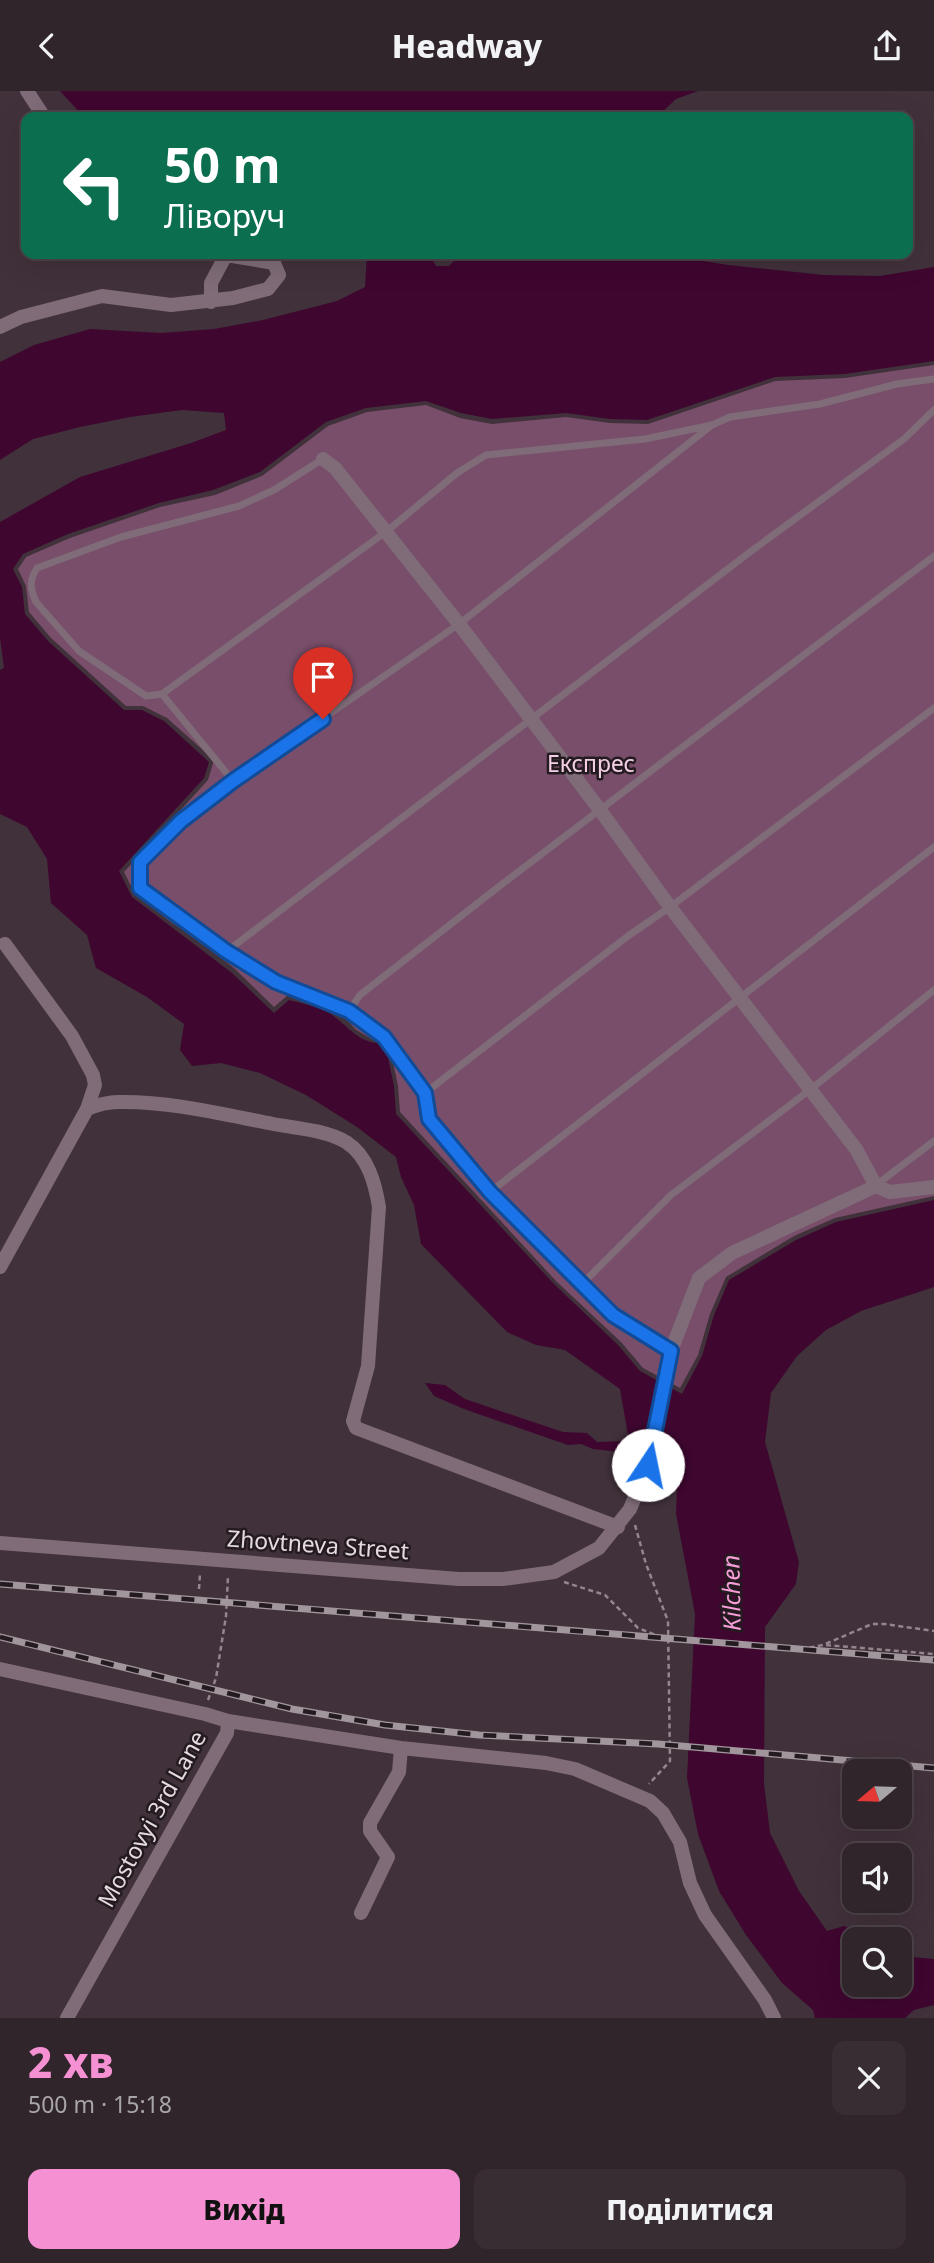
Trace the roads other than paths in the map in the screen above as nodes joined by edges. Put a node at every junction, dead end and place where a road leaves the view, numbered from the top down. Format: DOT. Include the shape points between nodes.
graph roads {
  1 [pos="27,91"];
  2 [pos="41,112"];
  3 [pos="223,259"];
  4 [pos="252,259"];
  5 [pos="211,302"];
  6 [pos="0,327"];
  7 [pos="934,379"];
  8 [pos="934,409"];
  9 [pos="712,425"];
  10 [pos="323,459"];
  11 [pos="387,531"];
  12 [pos="934,556"];
  13 [pos="459,624"];
  14 [pos="162,694"];
  15 [pos="934,708"];
  16 [pos="530,719"];
  17 [pos="233,781"];
  18 [pos="600,810"];
  19 [pos="934,847"];
  20 [pos="670,907"];
  21 [pos="5,944"];
  22 [pos="226,951"];
  23 [pos="934,990"];
  24 [pos="740,997"];
  25 [pos="349,1011"];
  26 [pos="811,1089"];
  27 [pos="425,1093"];
  28 [pos="87,1109"];
  29 [pos="934,1142"];
  30 [pos="876,1186"];
  31 [pos="934,1187"];
  32 [pos="490,1192"];
  33 [pos="0,1267"];
  34 [pos="581,1285"];
  35 [pos="671,1351"];
  36 [pos="618,1527"];
  37 [pos="0,1543"];
  38 [pos="0,1669"];
  39 [pos="228,1721"];
  40 [pos="401,1748"];
  41 [pos="362,1913"];
  42 [pos="67,2018"];
  43 [pos="774,2018"];
  1 -- 2 [label="street"];
  3 -- 5 [label="street" via="211,283"];
  4 -- 5 [label="street" via="274,263 279,275 268,289"];
  5 -- 6 [label="street" via="171,305 102,296 20,317"];
  7 -- 9 [label="lane" via="820,404 730,417"];
  8 -- 16 [label="lane" via="904,439"];
  9 -- 11 [label="lane" via="645,439 486,454"];
  9 -- 13 [label="lane"];
  10 -- 11 [label="street"];
  10 -- 14 [label="lane" via="239,506 121,537 37,568 30,579 36,602 79,651 146,696"];
  11 -- 13 [label="street"];
  11 -- 14 [label="lane"];
  12 -- 18 [label="lane"];
  13 -- 16 [label="street"];
  13 -- 17 [label="lane"];
  14 -- 17 [label="lane"];
  15 -- 20 [label="lane"];
  16 -- 18 [label="street"];
  16 -- 22 [label="lane"];
  17 -- 22 [label="lane" via="181,821 140,862 140,888"];
  18 -- 20 [label="street"];
  18 -- 25 [label="lane" via="360,995"];
  19 -- 24 [label="lane"];
  20 -- 24 [label="street"];
  20 -- 27 [label="lane"];
  21 -- 28 [label="street" via="72,1036 93,1075 95,1085"];
  22 -- 25 [label="lane" via="276,982"];
  23 -- 26 [label="lane"];
  24 -- 26 [label="street"];
  24 -- 32 [label="lane"];
  25 -- 27 [label="lane" via="384,1037"];
  26 -- 30 [label="street" via="856,1149"];
  26 -- 34 [label="lane" via="671,1195"];
  27 -- 32 [label="lane" via="429,1119"];
  28 -- 33 [label="street"];
  28 -- 36 [label="street" via="119,1102 184,1107 348,1143 368,1168 379,1207 368,1366 353,1420 356,1428"];
  29 -- 30 [label="lane"];
  30 -- 31 [label="street" via="890,1192"];
  30 -- 35 [label="street, Zhovtneva Street" via="732,1253 699,1278"];
  32 -- 34 [label="lane"];
  34 -- 35 [label="lane" via="613,1315"];
  35 -- 36 [label="street, Zhovtneva Street" via="648,1465"];
  36 -- 37 [label="street, Zhovtneva Street" via="599,1548 554,1572 503,1579"];
  38 -- 39 [label="street"];
  39 -- 40 [label="street, Mostovyi 3rd Lane"];
  39 -- 42 [label="street, Mostovyi 3rd Lane" via="226,1734"];
  40 -- 41 [label="street" via="399,1772 370,1823 370,1831 388,1857"];
  40 -- 43 [label="street, Mostovyi 3rd Lane" via="575,1769 650,1801 680,1842 690,1883 705,1915"];
}
